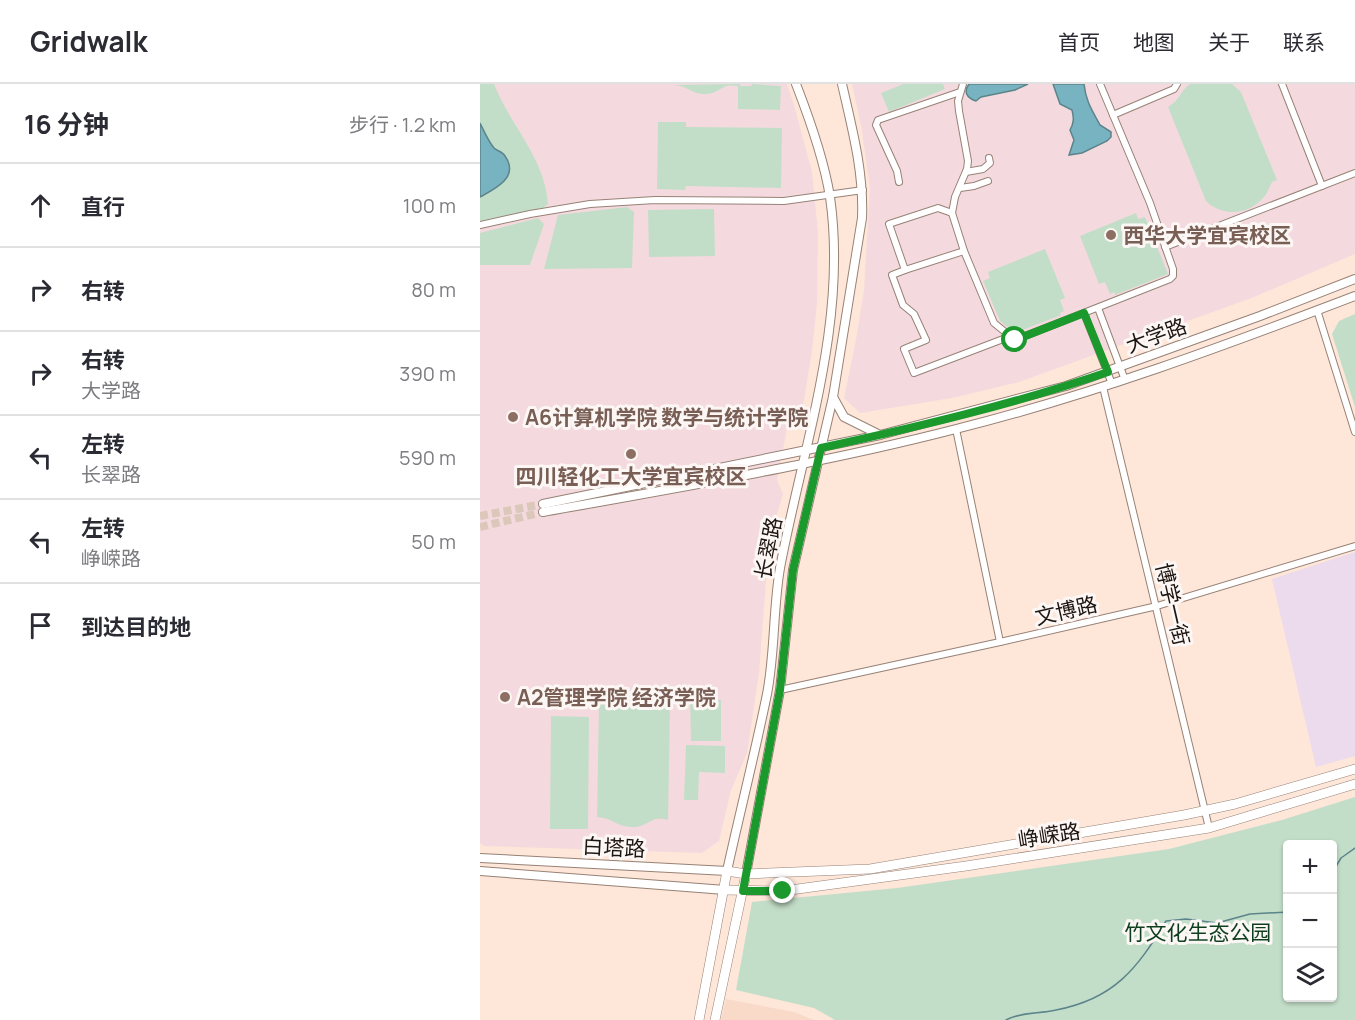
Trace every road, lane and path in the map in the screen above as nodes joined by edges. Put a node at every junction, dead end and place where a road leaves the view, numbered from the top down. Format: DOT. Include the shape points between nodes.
graph roads {
  1 [pos="796,84"];
  2 [pos="842,84"];
  3 [pos="963,84"];
  4 [pos="1100,84"];
  5 [pos="1177,84"];
  6 [pos="1282,84"];
  7 [pos="960,92"];
  8 [pos="1113,115"];
  9 [pos="989,158"];
  10 [pos="966,172"];
  11 [pos="1355,173"];
  12 [pos="987,181"];
  13 [pos="899,182"];
  14 [pos="1322,186"];
  15 [pos="960,188"];
  16 [pos="863,190"];
  17 [pos="830,195"];
  18 [pos="952,213"];
  19 [pos="480,225"];
  20 [pos="1165,247"];
  21 [pos="964,251"];
  22 [pos="905,270"];
  23 [pos="1355,279"];
  24 [pos="1355,296"];
  25 [pos="1098,308"];
  26 [pos="1317,310"];
  27 [pos="1084,313"];
  28 [pos="1011,336"];
  29 [pos="1120,367"];
  30 [pos="1108,372"];
  31 [pos="1125,380"];
  32 [pos="1112,384"];
  33 [pos="1103,387"];
  34 [pos="833,397"];
  35 [pos="956,429"];
  36 [pos="1355,432"];
  37 [pos="880,435"];
  38 [pos="821,448"];
  39 [pos="806,451"];
  40 [pos="818,461"];
  41 [pos="804,464"];
  42 [pos="1355,546"];
  43 [pos="1156,606"];
  44 [pos="1000,642"];
  45 [pos="780,690"];
  46 [pos="1355,769"];
  47 [pos="1355,784"];
  48 [pos="1205,810"];
  49 [pos="1209,828"];
  50 [pos="480,858"];
  51 [pos="480,871"];
  52 [pos="727,871"];
  53 [pos="746,874"];
  54 [pos="725,890"];
  55 [pos="743,891"];
  56 [pos="699,1020"];
  57 [pos="715,1020"];
  1 -- 17 [label="main road, 长翠路"];
  2 -- 16 [label="main road, 长翠路"];
  3 -- 7 [label="street"];
  4 -- 8 [label="street"];
  5 -- 8 [label="street" via="1174,89"];
  6 -- 14 [label="street"];
  7 -- 10 [label="street" via="958,111 968,161"];
  7 -- 13 [label="street" via="878,120 876,125"];
  8 -- 20 [label="street"];
  9 -- 10 [label="street" via="986,168"];
  10 -- 15 [label="street"];
  11 -- 14 [label="street"];
  12 -- 15 [label="street"];
  14 -- 20 [label="street"];
  15 -- 18 [label="street"];
  16 -- 17 [label="street"];
  16 -- 34 [label="main road, 长翠路" via="853,282"];
  17 -- 19 [label="street" via="784,201 590,204"];
  17 -- 39 [label="main road, 长翠路" via="832,285 824,369"];
  18 -- 21 [label="street"];
  18 -- 22 [label="street" via="938,208 889,225"];
  20 -- 25 [label="street" via="1173,269 1170,279"];
  21 -- 22 [label="street"];
  21 -- 28 [label="street" via="994,323"];
  22 -- 28 [label="street" via="892,275 903,305 914,314 926,340 904,349 914,373"];
  23 -- 29 [label="main road, 大学路"];
  24 -- 26 [label="main road, 大学路"];
  25 -- 27 [label="street"];
  25 -- 29 [label="street"];
  26 -- 31 [label="main road, 大学路"];
  26 -- 36 [label="street"];
  27 -- 28 [label="street" via="1015,340"];
  27 -- 30 [label="street"];
  29 -- 30 [label="main road, 大学路"];
  29 -- 31 [label="street"];
  30 -- 32 [label="street"];
  30 -- 37 [label="main road, 大学路"];
  31 -- 32 [label="main road, 大学路"];
  32 -- 33 [label="main road, 大学路"];
  33 -- 35 [label="main road, 大学路"];
  33 -- 43 [label="street, 博学一街"];
  34 -- 37 [label="main road" via="844,417"];
  34 -- 38 [label="main road, 长翠路"];
  35 -- 40 [label="main road, 大学路"];
  35 -- 44 [label="street"];
  37 -- 38 [label="main road, 大学路"];
  38 -- 39 [label="main road, 大学路"];
  38 -- 40 [label="main road, 长翠路"];
  39 -- 41 [label="main road, 长翠路"];
  39 -- 41 [label="main road, 大学路" via="543,508"];
  40 -- 41 [label="main road, 大学路"];
  40 -- 45 [label="main road, 长翠路" via="793,570"];
  41 -- 52 [label="main road, 长翠路" via="780,569 767,692"];
  42 -- 43 [label="street, 文博路"];
  43 -- 44 [label="street, 文博路"];
  43 -- 48 [label="street, 博学一街"];
  44 -- 45 [label="street, 文博路"];
  45 -- 53 [label="main road, 长翠路"];
  46 -- 48 [label="main road, 峥嵘路"];
  47 -- 49 [label="main road, 峥嵘路"];
  48 -- 49 [label="street, 博学一街"];
  48 -- 53 [label="main road, 峥嵘路" via="870,869"];
  49 -- 55 [label="main road, 峥嵘路" via="783,891"];
  50 -- 52 [label="main road, 白塔路"];
  51 -- 54 [label="main road, 白塔路"];
  52 -- 53 [label="main road, 白塔路"];
  52 -- 54 [label="main road, 长翠路"];
  53 -- 55 [label="main road, 长翠路"];
  54 -- 55 [label="main road, 白塔路"];
  54 -- 56 [label="main road, 长翠路"];
  55 -- 57 [label="main road, 长翠路"];
}
